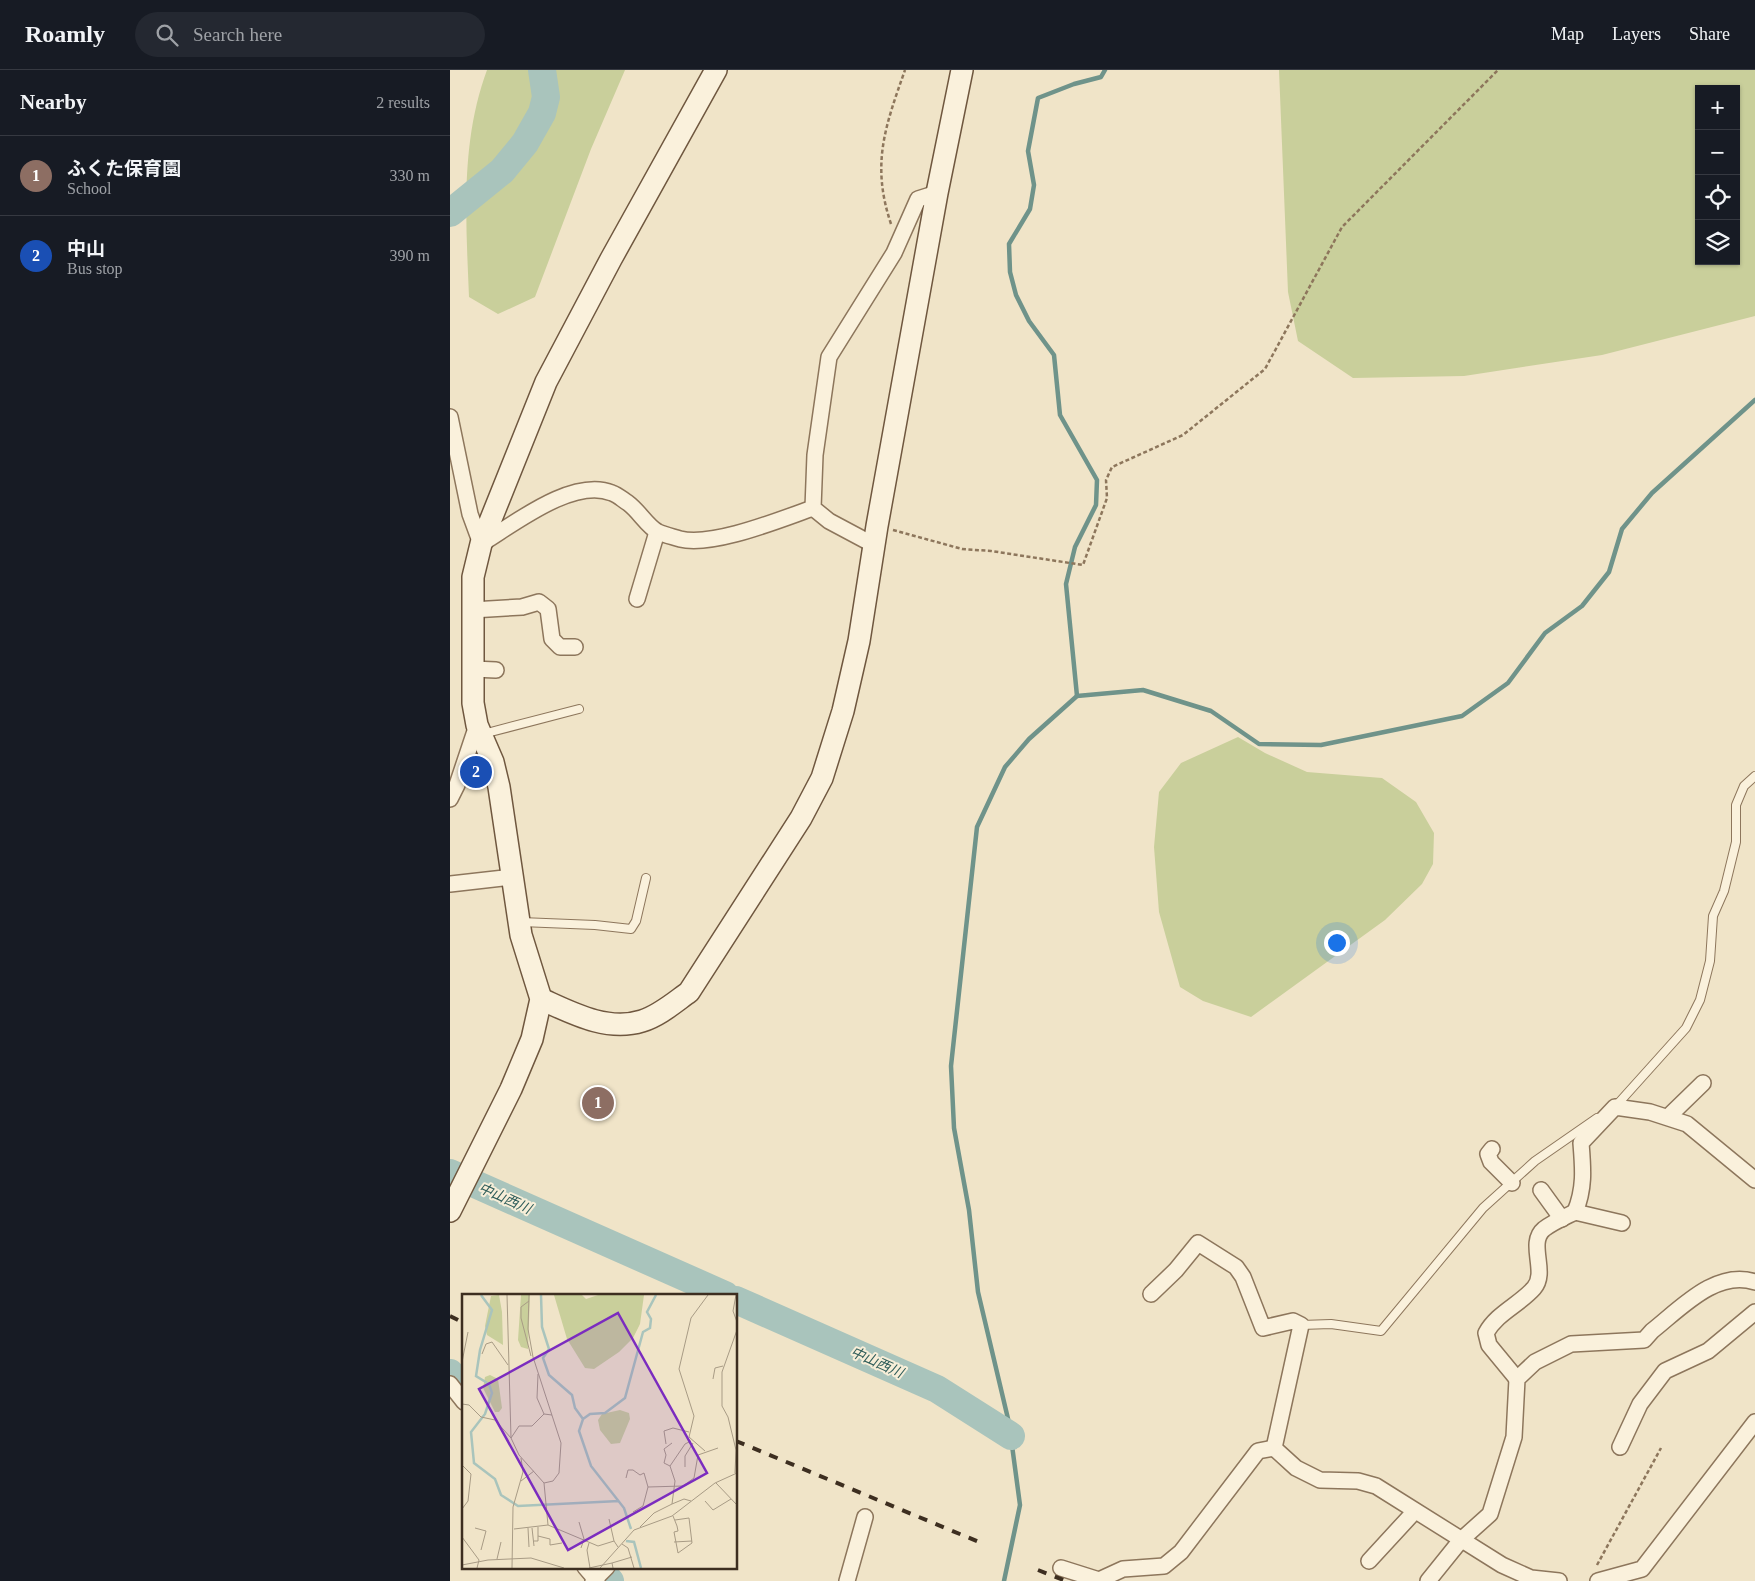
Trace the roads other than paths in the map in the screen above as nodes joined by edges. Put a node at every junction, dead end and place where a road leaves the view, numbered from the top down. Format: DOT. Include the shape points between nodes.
graph roads {
  1 [pos="716,70"];
  2 [pos="962,70"];
  3 [pos="937,193"];
  4 [pos="450,417"];
  5 [pos="813,508"];
  6 [pos="657,532"];
  7 [pos="876,535"];
  8 [pos="481,544"];
  9 [pos="637,599"];
  10 [pos="472,610"];
  11 [pos="574,647"];
  12 [pos="473,669"];
  13 [pos="496,670"];
  14 [pos="579,709"];
  15 [pos="479,730"];
  16 [pos="1755,776"];
  17 [pos="450,799"];
  18 [pos="512,877"];
  19 [pos="646,878"];
  20 [pos="450,884"];
  21 [pos="519,922"];
  22 [pos="541,999"];
  23 [pos="1704,1083"];
  24 [pos="1615,1107"];
  25 [pos="1668,1117"];
  26 [pos="1492,1149"];
  27 [pos="1755,1180"];
  28 [pos="1512,1183"];
  29 [pos="1541,1190"];
  30 [pos="453,1204"];
  31 [pos="1569,1215"];
  32 [pos="1622,1223"];
  33 [pos="1755,1282"];
  34 [pos="1151,1294"];
  35 [pos="1755,1312"];
  36 [pos="1301,1325"];
  37 [pos="1517,1379"];
  38 [pos="450,1384"];
  39 [pos="462,1399"];
  40 [pos="1755,1422"];
  41 [pos="1620,1447"];
  42 [pos="1274,1448"];
  43 [pos="1415,1511"];
  44 [pos="865,1517"];
  45 [pos="1461,1540"];
  46 [pos="1369,1562"];
  47 [pos="586,1568"];
  48 [pos="1061,1568"];
  49 [pos="598,1577"];
  50 [pos="1595,1577"];
  51 [pos="847,1581"];
  52 [pos="1428,1581"];
  53 [pos="1559,1581"];
  1 -- 8 [label="street" via="546,382"];
  2 -- 3 [label="street"];
  3 -- 5 [label="street" via="918,199 894,253 829,357 815,455"];
  3 -- 7 [label="street"];
  4 -- 8 [label="street" via="470,514"];
  5 -- 6 [label="street" via="757,528 718,537 683,540"];
  5 -- 7 [label="street" via="829,522"];
  6 -- 8 [label="street" via="637,509 612,492 590,489 572,492 553,501"];
  6 -- 9 [label="street"];
  7 -- 22 [label="street" via="859,641 843,711 822,778 801,818 688,992 642,1021 613,1024 585,1019"];
  8 -- 10 [label="street" via="473,577"];
  10 -- 11 [label="street" via="522,607 540,597 548,609 552,639 560,647"];
  10 -- 12 [label="street"];
  12 -- 13 [label="street"];
  12 -- 15 [label="street" via="473,702"];
  14 -- 15 [label="lane"];
  15 -- 17 [label="street"];
  15 -- 18 [label="street" via="493,762 499,787"];
  16 -- 24 [label="lane" via="1744,786 1736,805 1736,842 1724,891 1713,916 1710,961 1700,1000 1686,1028"];
  18 -- 20 [label="street"];
  18 -- 21 [label="street"];
  19 -- 21 [label="lane" via="632,929"];
  21 -- 22 [label="street"];
  22 -- 30 [label="street" via="532,1039 511,1089"];
  23 -- 25 [label="street"];
  24 -- 25 [label="street"];
  24 -- 28 [label="lane" via="1535,1161"];
  24 -- 31 [label="street" via="1581,1143 1582,1194"];
  25 -- 27 [label="street" via="1687,1124"];
  26 -- 28 [label="street" via="1488,1154 1491,1162"];
  28 -- 36 [label="lane" via="1484,1208 1381,1331 1331,1324"];
  29 -- 31 [label="street"];
  31 -- 32 [label="street"];
  31 -- 37 [label="street" via="1544,1229 1537,1238 1535,1287 1492,1322 1486,1333 1489,1345"];
  33 -- 37 [label="street" via="1744,1278 1712,1285 1644,1340 1571,1344 1535,1362"];
  34 -- 36 [label="street" via="1198,1243 1236,1267 1263,1328 1293,1321"];
  35 -- 41 [label="street" via="1708,1351 1666,1371 1640,1404"];
  36 -- 42 [label="street"];
  37 -- 45 [label="street" via="1514,1437 1490,1514"];
  38 -- 39 [label="street"];
  40 -- 50 [label="street" via="1642,1569"];
  42 -- 43 [label="street" via="1296,1468 1320,1480 1358,1481 1376,1486"];
  42 -- 48 [label="street" via="1258,1451 1182,1552 1164,1566 1123,1569 1099,1580"];
  43 -- 45 [label="street"];
  43 -- 46 [label="street"];
  44 -- 51 [label="street"];
  45 -- 52 [label="street"];
  45 -- 53 [label="street" via="1531,1578"];
  47 -- 49 [label="street"];
}
